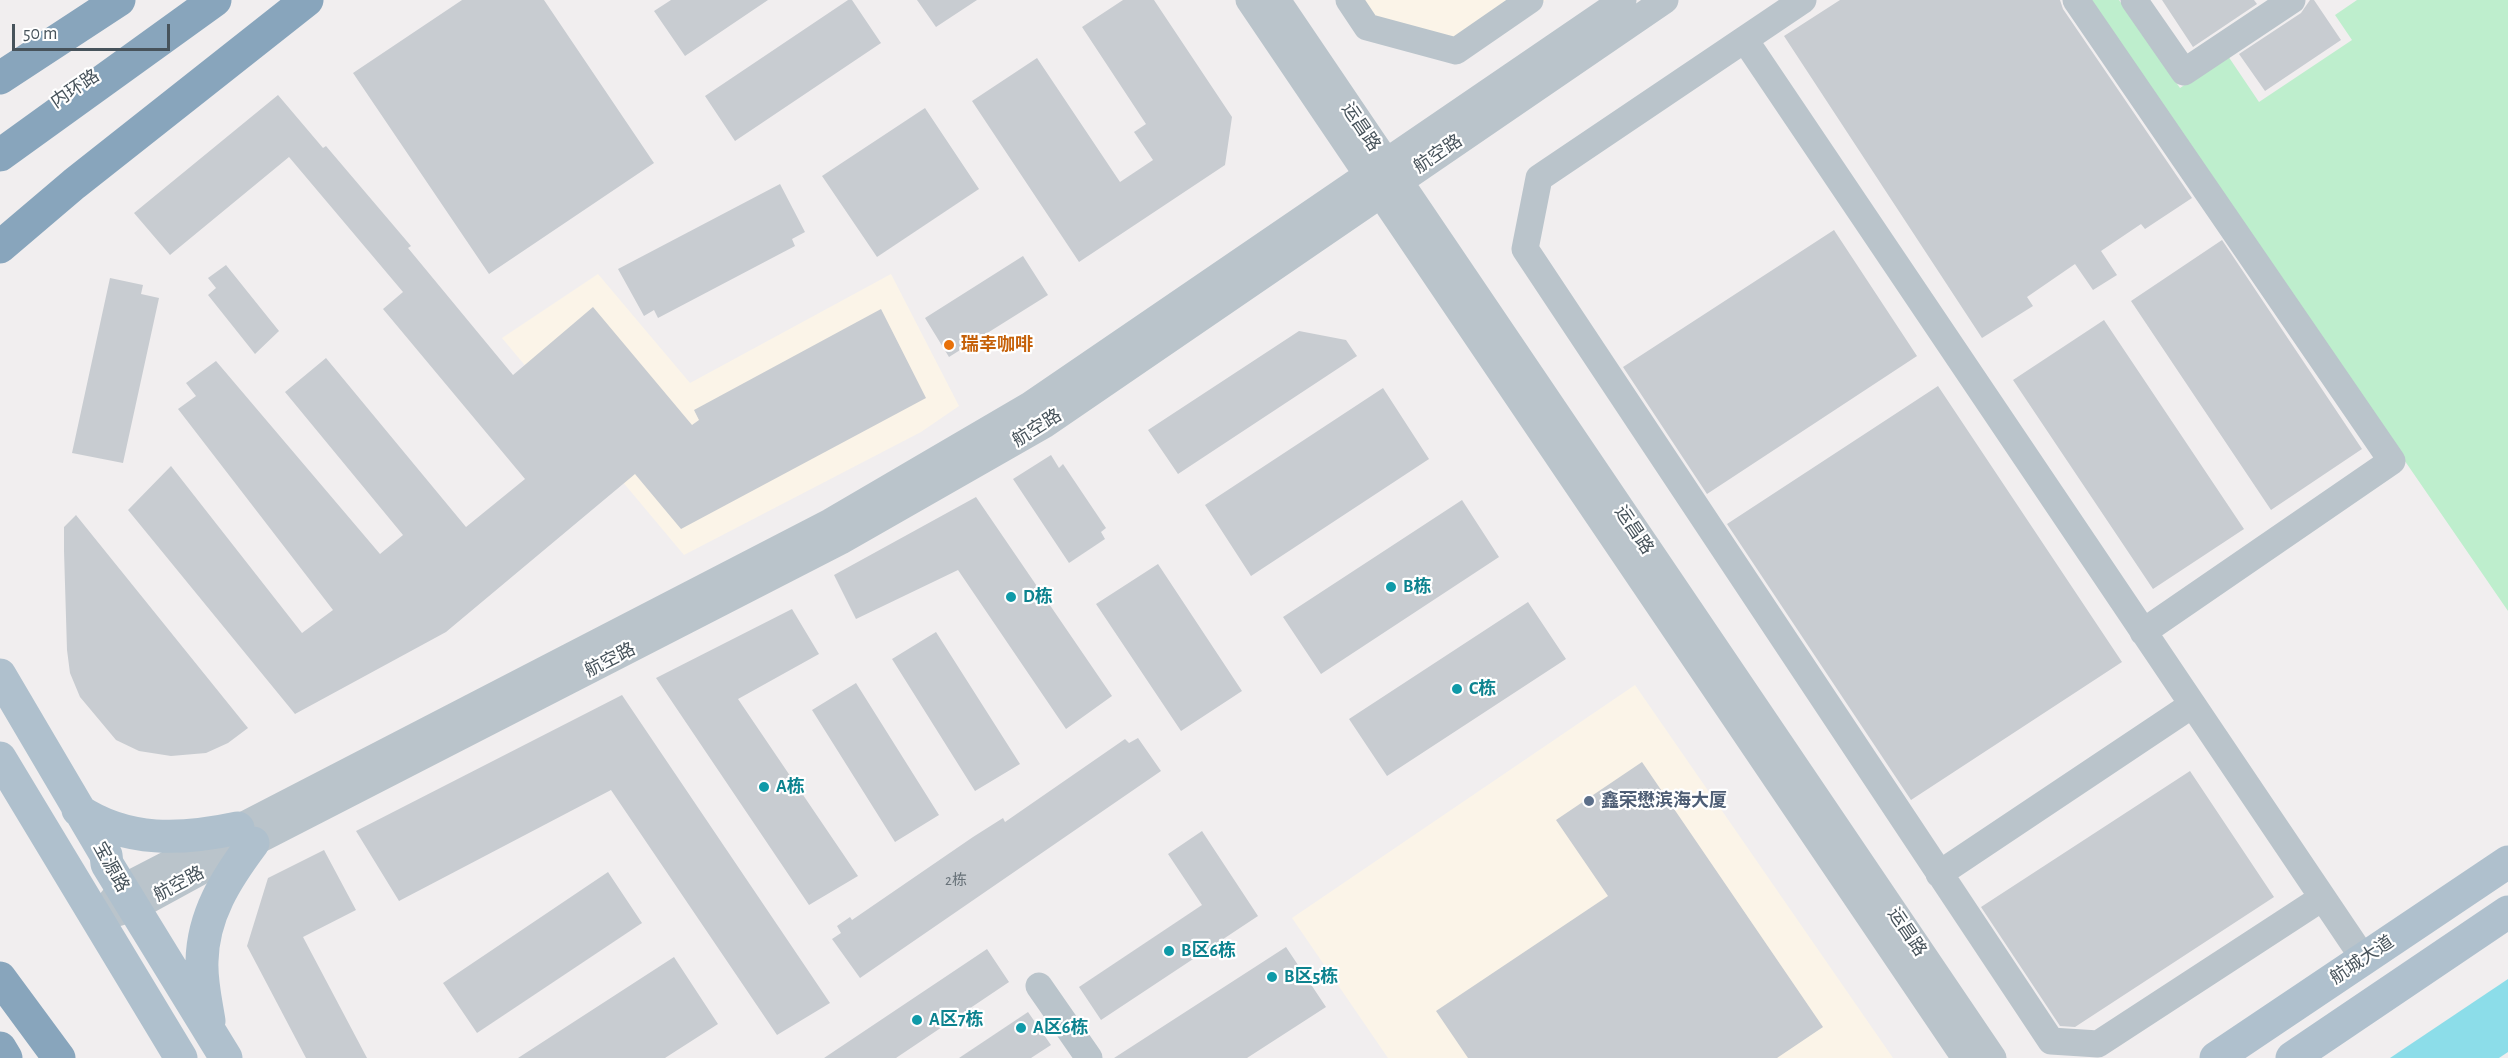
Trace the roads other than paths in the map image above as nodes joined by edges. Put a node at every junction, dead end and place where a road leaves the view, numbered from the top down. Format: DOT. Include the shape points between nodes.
graph roads {
  1 [pos="119,0"];
  2 [pos="210,0"];
  3 [pos="215,0"];
  4 [pos="307,0"];
  5 [pos="1249,0"];
  6 [pos="1277,0"];
  7 [pos="1348,0"];
  8 [pos="1530,0"];
  9 [pos="1623,0"];
  10 [pos="1665,0"];
  11 [pos="1803,0"];
  12 [pos="2076,0"];
  13 [pos="2134,0"];
  14 [pos="2292,0"];
  15 [pos="1745,40"];
  16 [pos="0,78"];
  17 [pos="0,139"];
  18 [pos="0,155"];
  19 [pos="1381,178"];
  20 [pos="74,184"];
  21 [pos="0,247"];
  22 [pos="0,268"];
  23 [pos="2144,632"];
  24 [pos="0,675"];
  25 [pos="2193,705"];
  26 [pos="0,758"];
  27 [pos="78,810"];
  28 [pos="245,835"];
  29 [pos="2508,862"];
  30 [pos="1939,874"];
  31 [pos="128,898"];
  32 [pos="2322,898"];
  33 [pos="2508,912"];
  34 [pos="96,919"];
  35 [pos="2364,959"];
  36 [pos="0,978"];
  37 [pos="1039,986"];
  38 [pos="218,1045"];
  39 [pos="0,1048"];
  40 [pos="6,1058"];
  41 [pos="59,1058"];
  42 [pos="181,1058"];
  43 [pos="1089,1058"];
  44 [pos="1965,1058"];
  45 [pos="1993,1058"];
  46 [pos="2216,1058"];
  47 [pos="2292,1058"];
  1 -- 16 [label="highway"];
  2 -- 17 [label="main road, 内环路"];
  3 -- 18 [label="highway"];
  4 -- 20 [label="highway"];
  5 -- 19 [label="street, 运昌路"];
  6 -- 19 [label="street, 运昌路"];
  7 -- 8 [label="street" via="1367,27 1456,51"];
  9 -- 19 [label="street, 航空路"];
  10 -- 19 [label="street, 航空路"];
  11 -- 15 [label="street"];
  12 -- 23 [label="street" via="2392,461"];
  13 -- 14 [label="street" via="2184,72"];
  15 -- 23 [label="street"];
  15 -- 30 [label="street" via="1539,178 1525,249"];
  19 -- 28 [label="street, 航空路" via="1044,425 934,489 840,541"];
  19 -- 44 [label="street, 运昌路"];
  19 -- 45 [label="street, 运昌路"];
  20 -- 21 [label="highway"];
  20 -- 22 [label="highway"];
  23 -- 25 [label="street"];
  24 -- 27 [label="main road, 宝源路"];
  25 -- 30 [label="street"];
  25 -- 32 [label="street"];
  26 -- 34 [label="main road"];
  27 -- 28 [label="main road" via="97,823 144,836"];
  27 -- 31 [label="main road, 宝源路"];
  28 -- 31 [label="street, 航空路"];
  28 -- 38 [label="main road" via="206,928 202,962"];
  29 -- 35 [label="main road, 航城大道"];
  30 -- 32 [label="street" via="2051,1041 2098,1044"];
  31 -- 34 [label="street, 航空路"];
  31 -- 38 [label="main road, 宝源路"];
  32 -- 35 [label="street"];
  33 -- 47 [label="main road"];
  34 -- 42 [label="main road"];
  35 -- 46 [label="main road, 航城大道"];
  36 -- 41 [label="highway"];
  37 -- 43 [label="street"];
  39 -- 40 [label="highway"];
}
